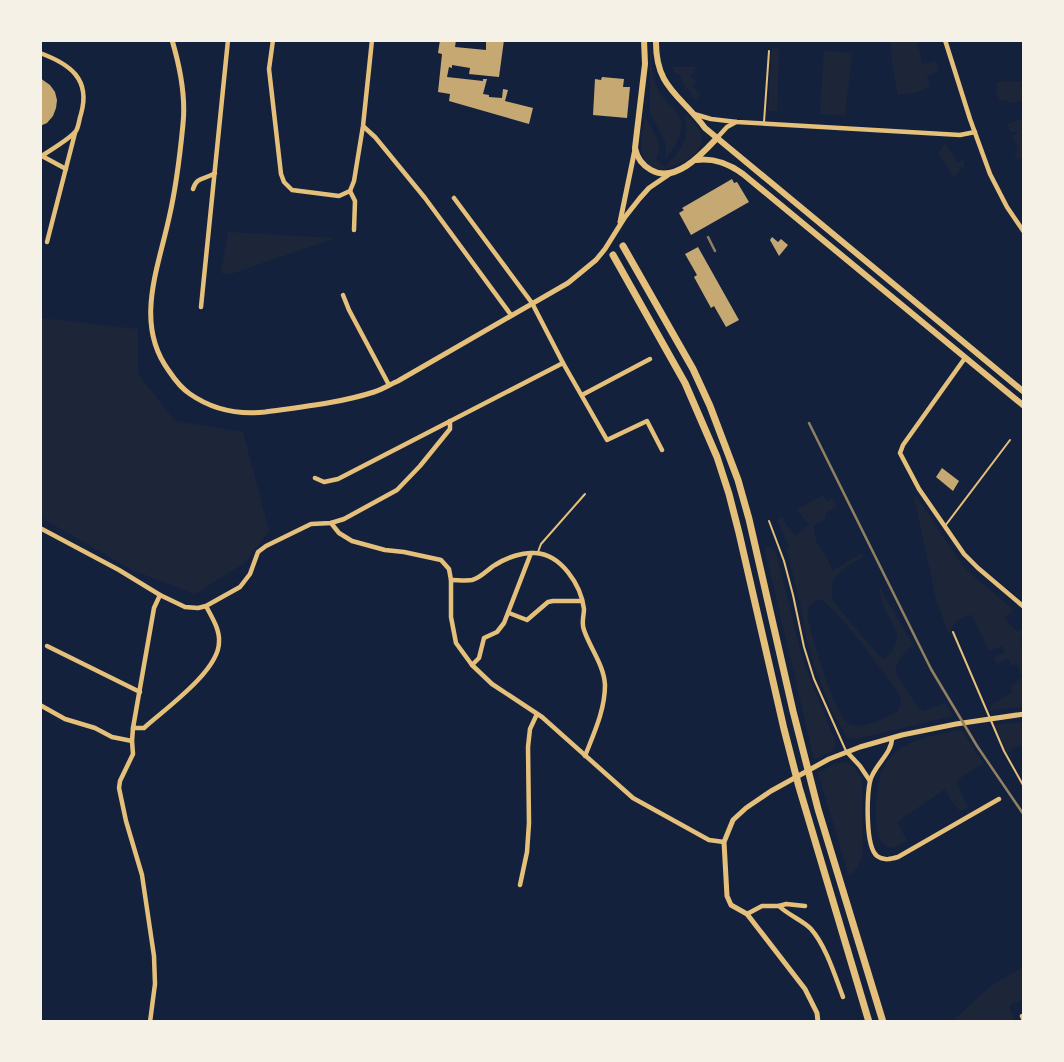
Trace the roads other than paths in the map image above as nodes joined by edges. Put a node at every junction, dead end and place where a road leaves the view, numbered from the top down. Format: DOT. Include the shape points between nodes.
graph roads {
  1 [pos="172,40"];
  2 [pos="228,40"];
  3 [pos="273,40"];
  4 [pos="372,40"];
  5 [pos="644,40"];
  6 [pos="656,40"];
  7 [pos="945,40"];
  8 [pos="769,51"];
  9 [pos="40,53"];
  10 [pos="691,113"];
  11 [pos="737,122"];
  12 [pos="764,123"];
  13 [pos="363,127"];
  14 [pos="705,128"];
  15 [pos="76,132"];
  16 [pos="975,132"];
  17 [pos="717,138"];
  18 [pos="635,148"];
  19 [pos="702,154"];
  20 [pos="41,156"];
  21 [pos="696,160"];
  22 [pos="66,169"];
  23 [pos="215,172"];
  24 [pos="671,173"];
  25 [pos="193,189"];
  26 [pos="350,191"];
  27 [pos="454,198"];
  28 [pos="354,230"];
  29 [pos="617,232"];
  30 [pos="1024,232"];
  31 [pos="47,242"];
  32 [pos="623,246"];
  33 [pos="613,255"];
  34 [pos="343,295"];
  35 [pos="532,303"];
  36 [pos="201,307"];
  37 [pos="511,315"];
  38 [pos="965,358"];
  39 [pos="650,359"];
  40 [pos="563,363"];
  41 [pos="389,385"];
  42 [pos="1024,392"];
  43 [pos="582,395"];
  44 [pos="1024,406"];
  45 [pos="450,421"];
  46 [pos="1010,440"];
  47 [pos="662,450"];
  48 [pos="315,478"];
  49 [pos="585,494"];
  50 [pos="769,521"];
  51 [pos="331,523"];
  52 [pos="945,526"];
  53 [pos="40,528"];
  54 [pos="535,553"];
  55 [pos="451,580"];
  56 [pos="160,595"];
  57 [pos="582,601"];
  58 [pos="206,606"];
  59 [pos="1024,607"];
  60 [pos="509,613"];
  61 [pos="953,632"];
  62 [pos="47,646"];
  63 [pos="472,665"];
  64 [pos="140,692"];
  65 [pos="40,705"];
  66 [pos="537,714"];
  67 [pos="1024,714"];
  68 [pos="133,728"];
  69 [pos="892,738"];
  70 [pos="132,741"];
  71 [pos="847,752"];
  72 [pos="585,756"];
  73 [pos="870,781"];
  74 [pos="1023,785"];
  75 [pos="999,799"];
  76 [pos="724,842"];
  77 [pos="520,885"];
  78 [pos="779,906"];
  79 [pos="805,906"];
  80 [pos="747,914"];
  81 [pos="843,997"];
  82 [pos="149,1022"];
  83 [pos="818,1022"];
  84 [pos="869,1022"];
  85 [pos="883,1022"];
  1 -- 41 [label="street" via="182,85 183,121 150,310 155,348 164,365 193,397 236,413 354,397"];
  2 -- 23 [label="street"];
  3 -- 26 [label="street" via="270,69 284,182 292,190 339,196"];
  4 -- 13 [label="street"];
  5 -- 18 [label="main road"];
  6 -- 10 [label="main road" via="662,77"];
  7 -- 16 [label="street"];
  8 -- 12 [label="lane"];
  9 -- 15 [label="street" via="60,60 80,82 83,107"];
  10 -- 11 [label="street"];
  10 -- 14 [label="main road"];
  11 -- 12 [label="street"];
  11 -- 17 [label="street"];
  12 -- 16 [label="street" via="960,135"];
  13 -- 26 [label="street"];
  13 -- 37 [label="street" via="425,198"];
  14 -- 17 [label="main road"];
  14 -- 19 [label="main road"];
  15 -- 20 [label="street"];
  15 -- 22 [label="street"];
  16 -- 30 [label="street" via="992,179"];
  17 -- 19 [label="main road"];
  17 -- 42 [label="main road"];
  18 -- 24 [label="main road" via="650,170"];
  18 -- 29 [label="street"];
  19 -- 21 [label="main road"];
  20 -- 22 [label="street"];
  21 -- 24 [label="main road"];
  21 -- 38 [label="main road" via="719,161 736,169"];
  22 -- 31 [label="street"];
  23 -- 25 [label="street" via="195,182"];
  23 -- 36 [label="street"];
  24 -- 29 [label="street" via="649,188"];
  26 -- 28 [label="street" via="355,201"];
  27 -- 35 [label="street"];
  29 -- 35 [label="street" via="584,270"];
  32 -- 85 [label="highway" via="693,369 738,480 815,798"];
  33 -- 84 [label="highway" via="685,383 717,457 799,787"];
  34 -- 41 [label="street"];
  35 -- 37 [label="street"];
  35 -- 40 [label="street"];
  37 -- 41 [label="street"];
  38 -- 44 [label="main road"];
  38 -- 52 [label="street" via="900,453"];
  39 -- 43 [label="street"];
  40 -- 43 [label="street"];
  40 -- 45 [label="street"];
  43 -- 47 [label="street" via="607,440 647,421"];
  45 -- 48 [label="street" via="338,479 324,482"];
  45 -- 51 [label="street" via="450,429 397,490"];
  46 -- 52 [label="lane"];
  49 -- 54 [label="lane"];
  50 -- 71 [label="lane" via="814,679"];
  51 -- 55 [label="street" via="359,544 441,560"];
  51 -- 58 [label="street" via="311,524 266,546 258,552 240,587"];
  52 -- 59 [label="street" via="964,554"];
  53 -- 56 [label="street"];
  54 -- 55 [label="street" via="517,555 473,580"];
  54 -- 57 [label="street" via="557,561 575,583"];
  54 -- 60 [label="street"];
  55 -- 63 [label="street" via="456,643"];
  56 -- 58 [label="street" via="185,607"];
  56 -- 64 [label="street"];
  57 -- 60 [label="street" via="553,601 527,620"];
  57 -- 72 [label="street" via="583,627 605,683 600,719"];
  58 -- 68 [label="street" via="220,641 212,662 203,676 145,727"];
  60 -- 63 [label="street" via="497,632 484,638 479,658"];
  61 -- 74 [label="lane"];
  62 -- 64 [label="street"];
  63 -- 66 [label="street"];
  64 -- 68 [label="street"];
  65 -- 70 [label="street" via="65,719"];
  66 -- 72 [label="street"];
  66 -- 77 [label="street" via="528,747 529,823"];
  67 -- 69 [label="street"];
  68 -- 70 [label="street"];
  69 -- 71 [label="street"];
  69 -- 73 [label="street"];
  70 -- 82 [label="street" via="134,754 119,788 142,875 154,956"];
  71 -- 73 [label="street"];
  71 -- 76 [label="street" via="746,808 733,820"];
  72 -- 76 [label="street" via="633,798 709,840"];
  73 -- 75 [label="street" via="870,842 876,855 887,859"];
  76 -- 80 [label="street" via="727,896"];
  78 -- 79 [label="street"];
  78 -- 80 [label="street" via="762,905"];
  78 -- 81 [label="street" via="810,927"];
  80 -- 83 [label="street" via="805,989"];
}
